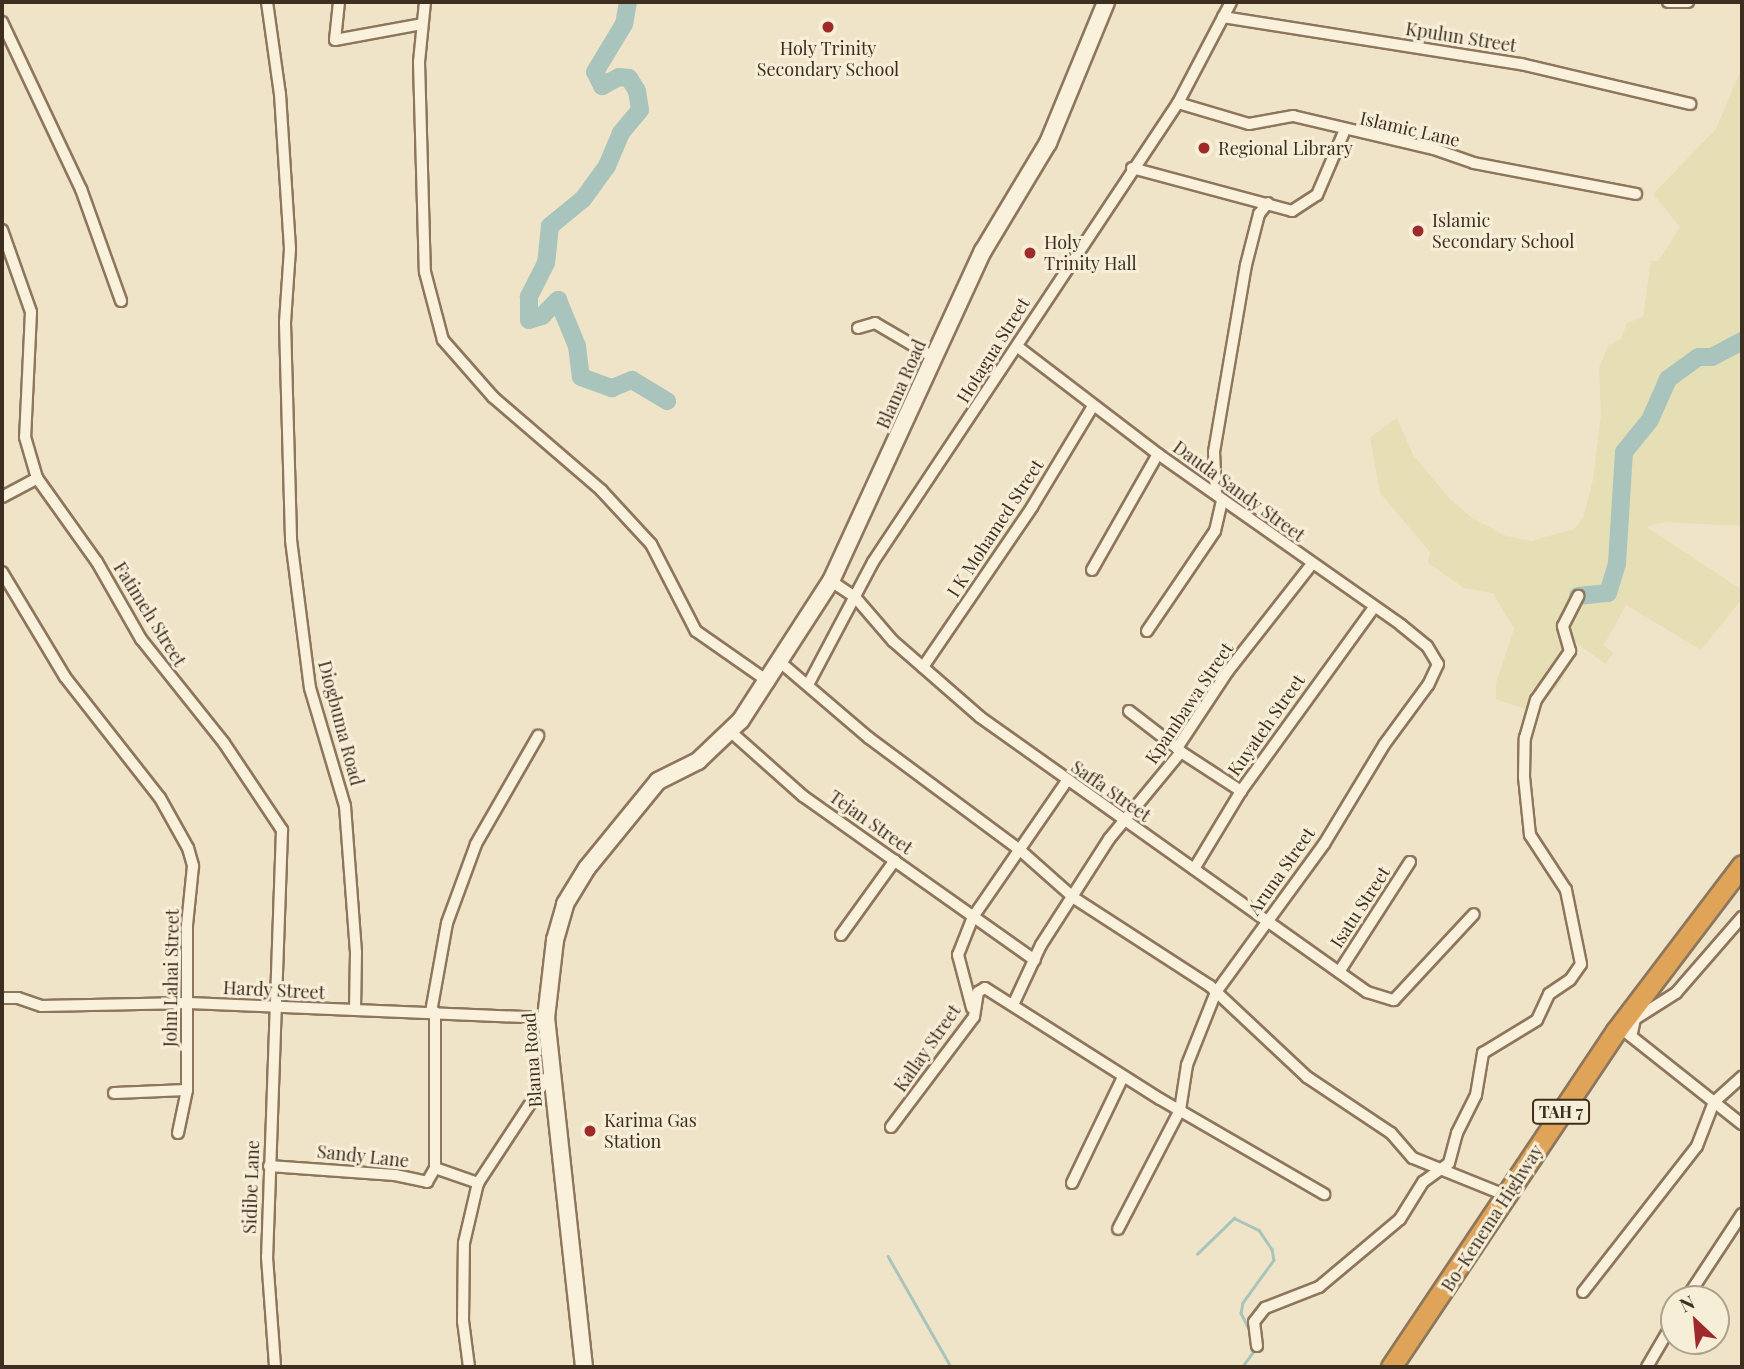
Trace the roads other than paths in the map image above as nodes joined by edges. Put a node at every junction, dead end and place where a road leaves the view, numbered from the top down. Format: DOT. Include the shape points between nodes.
graph roads {
  1 [pos="267,2"];
  2 [pos="339,2"];
  3 [pos="425,2"];
  4 [pos="1106,2"];
  5 [pos="1231,2"];
  6 [pos="1668,2"];
  7 [pos="1688,3"];
  8 [pos="1223,17"];
  9 [pos="2,22"];
  10 [pos="422,24"];
  11 [pos="1178,103"];
  12 [pos="1690,104"];
  13 [pos="1345,132"];
  14 [pos="1132,168"];
  15 [pos="1636,194"];
  16 [pos="1268,203"];
  17 [pos="2,230"];
  18 [pos="121,302"];
  19 [pos="858,328"];
  20 [pos="1018,347"];
  21 [pos="933,357"];
  22 [pos="1093,406"];
  23 [pos="1158,454"];
  24 [pos="37,478"];
  25 [pos="2,497"];
  26 [pos="1219,498"];
  27 [pos="1311,565"];
  28 [pos="1092,570"];
  29 [pos="2,572"];
  30 [pos="831,581"];
  31 [pos="1578,596"];
  32 [pos="855,597"];
  33 [pos="1374,607"];
  34 [pos="1147,631"];
  35 [pos="780,662"];
  36 [pos="1438,664"];
  37 [pos="923,667"];
  38 [pos="769,681"];
  39 [pos="809,683"];
  40 [pos="1129,712"];
  41 [pos="730,732"];
  42 [pos="538,736"];
  43 [pos="1179,750"];
  44 [pos="1066,782"];
  45 [pos="1241,791"];
  46 [pos="1126,821"];
  47 [pos="1020,850"];
  48 [pos="895,860"];
  49 [pos="1410,862"];
  50 [pos="1742,865"];
  51 [pos="1194,869"];
  52 [pos="1074,898"];
  53 [pos="1474,914"];
  54 [pos="973,917"];
  55 [pos="1742,917"];
  56 [pos="1267,922"];
  57 [pos="841,935"];
  58 [pos="1035,960"];
  59 [pos="1339,972"];
  60 [pos="1216,992"];
  61 [pos="2,998"];
  62 [pos="189,1003"];
  63 [pos="1013,1005"];
  64 [pos="274,1008"];
  65 [pos="355,1009"];
  66 [pos="433,1012"];
  67 [pos="974,1017"];
  68 [pos="546,1018"];
  69 [pos="1624,1032"];
  70 [pos="551,1072"];
  71 [pos="1123,1077"];
  72 [pos="1742,1077"];
  73 [pos="187,1090"];
  74 [pos="114,1093"];
  75 [pos="1714,1102"];
  76 [pos="1180,1110"];
  77 [pos="1742,1124"];
  78 [pos="891,1126"];
  79 [pos="178,1133"];
  80 [pos="269,1166"];
  81 [pos="435,1168"];
  82 [pos="1444,1169"];
  83 [pos="478,1183"];
  84 [pos="1072,1183"];
  85 [pos="1324,1194"];
  86 [pos="1505,1195"];
  87 [pos="1742,1214"];
  88 [pos="1118,1229"];
  89 [pos="1695,1285"];
  90 [pos="1583,1292"];
  91 [pos="1660,1345"];
  92 [pos="1257,1346"];
  93 [pos="275,1367"];
  94 [pos="469,1367"];
  95 [pos="584,1367"];
  96 [pos="1391,1367"];
  97 [pos="1647,1367"];
  1 -- 65 [label="street, Diogbuma Road" via="290,249 285,323 288,512 310,688 348,827"];
  2 -- 10 [label="street" via="335,40"];
  3 -- 10 [label="street"];
  4 -- 21 [label="street, Blama Road" via="1048,143 983,251"];
  5 -- 8 [label="street, Hotagua Street"];
  6 -- 7 [label="street"];
  8 -- 11 [label="street, Hotagua Street"];
  8 -- 12 [label="street, Kpulun Street" via="1521,64"];
  9 -- 18 [label="street" via="81,189"];
  10 -- 38 [label="street" via="425,272 443,340 493,397 611,501 661,557 696,631"];
  11 -- 13 [label="street, Islamic Lane" via="1250,124 1293,117"];
  11 -- 14 [label="street, Hotagua Street"];
  13 -- 15 [label="street, Islamic Lane"];
  13 -- 16 [label="street" via="1317,195 1308,205 1292,211"];
  14 -- 16 [label="street"];
  14 -- 20 [label="street, Hotagua Street"];
  16 -- 26 [label="street" via="1259,214 1246,265 1214,452"];
  17 -- 24 [label="street, Fatimeh Street" via="31,312 24,437"];
  19 -- 21 [label="street" via="875,323"];
  20 -- 22 [label="street, Dauda Sandy Street"];
  20 -- 32 [label="street, Hotagua Street" via="873,562"];
  21 -- 30 [label="street, Blama Road"];
  22 -- 23 [label="street, Dauda Sandy Street"];
  22 -- 37 [label="street, I K Mohamed Street" via="1032,507"];
  23 -- 26 [label="street, Dauda Sandy Street"];
  23 -- 28 [label="street"];
  24 -- 25 [label="street"];
  24 -- 64 [label="street, Fatimeh Street" via="97,562 141,639 224,743 282,830"];
  26 -- 27 [label="street, Dauda Sandy Street"];
  26 -- 34 [label="street" via="1214,531"];
  27 -- 33 [label="street, Dauda Sandy Street"];
  27 -- 43 [label="street, Kpambawa Street" via="1227,671"];
  29 -- 62 [label="street, John Lahai Street" via="72,688 131,758 177,825 193,866 187,925"];
  30 -- 32 [label="street, Saffa Street"];
  30 -- 35 [label="street, Blama Road"];
  31 -- 82 [label="street" via="1563,626 1570,651 1536,700 1524,738 1524,788 1530,835 1566,890 1581,961 1570,980 1549,994 1537,1020 1483,1053 1476,1095"];
  32 -- 37 [label="street, Saffa Street"];
  32 -- 39 [label="street, Hotagua Street"];
  33 -- 36 [label="street, Dauda Sandy Street" via="1427,646"];
  33 -- 45 [label="street, Kuyateh Street"];
  35 -- 38 [label="street, Blama Road"];
  35 -- 39 [label="street"];
  36 -- 56 [label="street, Aruna Street" via="1429,685"];
  37 -- 44 [label="street, Saffa Street"];
  38 -- 41 [label="street, Blama Road"];
  39 -- 47 [label="street" via="869,738"];
  40 -- 43 [label="street"];
  41 -- 48 [label="street, Tejan Street" via="803,796"];
  41 -- 68 [label="street, Blama Road" via="698,761 658,781 587,868 565,904 555,940"];
  42 -- 66 [label="street" via="476,844 447,923"];
  43 -- 45 [label="street"];
  43 -- 46 [label="street, Kpambawa Street"];
  44 -- 46 [label="street, Saffa Street"];
  44 -- 47 [label="street"];
  45 -- 51 [label="street, Kuyateh Street"];
  46 -- 51 [label="street, Saffa Street"];
  46 -- 52 [label="street, Kpambawa Street" via="1109,839"];
  47 -- 52 [label="street"];
  47 -- 54 [label="street"];
  48 -- 54 [label="street, Tejan Street"];
  48 -- 57 [label="street"];
  49 -- 59 [label="street, Isatu Street"];
  50 -- 69 [label="highway, Bo-Kenema Highway / TAH 7"];
  51 -- 56 [label="street, Saffa Street"];
  52 -- 58 [label="street, Kpambawa Street" via="1054,923"];
  52 -- 60 [label="street"];
  53 -- 59 [label="street, Saffa Street" via="1394,1000 1367,992"];
  54 -- 58 [label="street, Tejan Street"];
  54 -- 67 [label="street" via="958,954"];
  55 -- 69 [label="street" via="1676,993 1635,1019"];
  56 -- 59 [label="street, Saffa Street"];
  56 -- 60 [label="street, Aruna Street"];
  58 -- 63 [label="street, Kpambawa Street"];
  60 -- 76 [label="street, Aruna Street" via="1187,1065"];
  60 -- 82 [label="street" via="1307,1077 1391,1133 1413,1158"];
  61 -- 62 [label="street, Hardy Street" via="41,1006"];
  62 -- 64 [label="street, Hardy Street"];
  62 -- 73 [label="street, John Lahai Street"];
  63 -- 67 [label="street, Kallay Street" via="985,989 978,992"];
  63 -- 71 [label="street"];
  64 -- 65 [label="street, Hardy Street"];
  64 -- 80 [label="street, Sidibe Lane"];
  65 -- 66 [label="street, Hardy Street"];
  66 -- 68 [label="street, Hardy Street"];
  66 -- 81 [label="street"];
  67 -- 78 [label="street, Kallay Street"];
  68 -- 70 [label="street, Blama Road"];
  69 -- 75 [label="street"];
  69 -- 86 [label="highway, Bo-Kenema Highway / TAH 7"];
  70 -- 83 [label="street"];
  70 -- 95 [label="street, Blama Road"];
  71 -- 76 [label="street"];
  71 -- 84 [label="street"];
  72 -- 75 [label="street"];
  73 -- 74 [label="street"];
  73 -- 79 [label="street, John Lahai Street"];
  75 -- 77 [label="street"];
  75 -- 90 [label="street" via="1697,1146"];
  76 -- 85 [label="street"];
  76 -- 88 [label="street, Aruna Street"];
  80 -- 81 [label="street, Sandy Lane" via="395,1175 427,1182"];
  80 -- 93 [label="street, Sidibe Lane" via="267,1257"];
  81 -- 83 [label="street"];
  82 -- 86 [label="street"];
  82 -- 92 [label="street" via="1423,1182 1400,1219 1319,1287 1265,1308 1254,1322"];
  83 -- 94 [label="street" via="464,1243 463,1321"];
  86 -- 96 [label="highway, Bo-Kenema Highway / TAH 7" via="1447,1289"];
  87 -- 89 [label="street"];
  91 -- 97 [label="street"];
}
